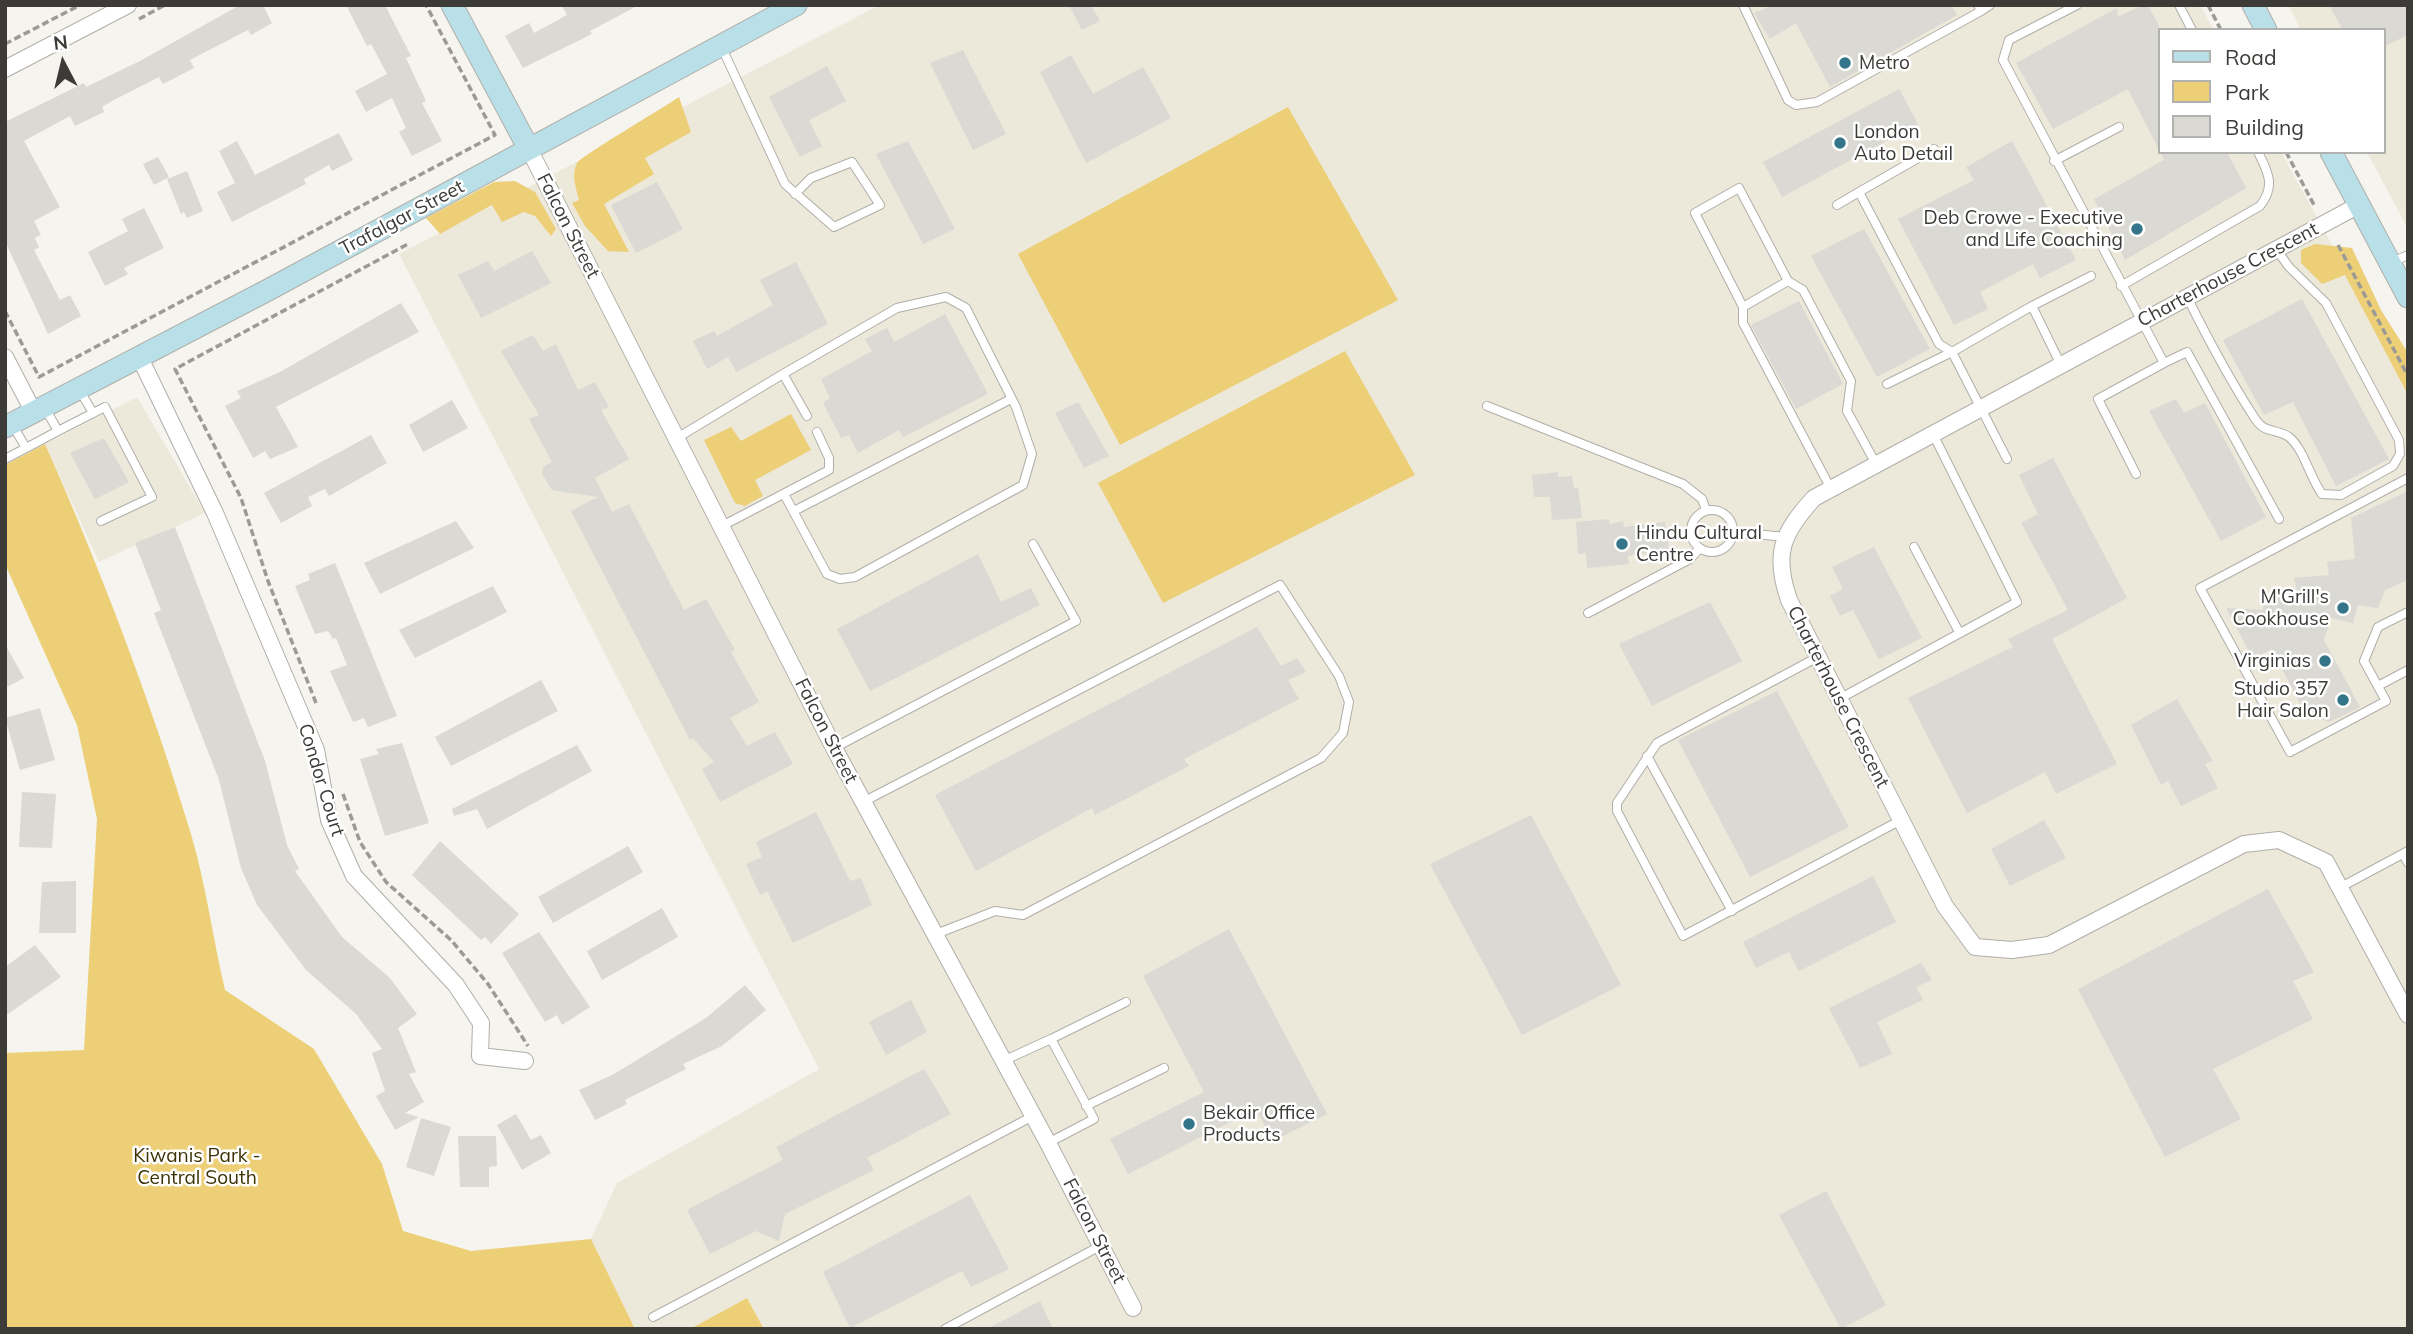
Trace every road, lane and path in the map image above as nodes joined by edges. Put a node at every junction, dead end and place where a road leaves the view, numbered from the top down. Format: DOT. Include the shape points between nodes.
graph roads {
  1 [pos="80,5"];
  2 [pos="128,5"];
  3 [pos="426,5"];
  4 [pos="452,5"];
  5 [pos="796,5"];
  6 [pos="1743,5"];
  7 [pos="1990,5"];
  8 [pos="2077,5"];
  9 [pos="2179,5"];
  10 [pos="2208,5"];
  11 [pos="2253,5"];
  12 [pos="1979,8"];
  13 [pos="2191,28"];
  14 [pos="2220,28"];
  15 [pos="2265,28"];
  16 [pos="5,44"];
  17 [pos="721,46"];
  18 [pos="5,69"];
  19 [pos="2119,127"];
  20 [pos="529,149"];
  21 [pos="1934,149"];
  22 [pos="2259,154"];
  23 [pos="2287,154"];
  24 [pos="2332,154"];
  25 [pos="2054,161"];
  26 [pos="1859,192"];
  27 [pos="795,194"];
  28 [pos="1837,205"];
  29 [pos="2314,205"];
  30 [pos="2358,205"];
  31 [pos="408,244"];
  32 [pos="2338,245"];
  33 [pos="2276,249"];
  34 [pos="2399,259"];
  35 [pos="2091,276"];
  36 [pos="1788,281"];
  37 [pos="2121,286"];
  38 [pos="2187,297"];
  39 [pos="2408,297"];
  40 [pos="2032,306"];
  41 [pos="1743,307"];
  42 [pos="5,311"];
  43 [pos="2140,322"];
  44 [pos="1952,352"];
  45 [pos="5,357"];
  46 [pos="140,358"];
  47 [pos="2164,363"];
  48 [pos="2061,365"];
  49 [pos="783,374"];
  50 [pos="2408,376"];
  51 [pos="1887,384"];
  52 [pos="79,388"];
  53 [pos="1012,399"];
  54 [pos="1488,407"];
  55 [pos="1982,407"];
  56 [pos="39,408"];
  57 [pos="93,413"];
  58 [pos="807,416"];
  59 [pos="8,425"];
  60 [pos="58,431"];
  61 [pos="817,432"];
  62 [pos="1933,434"];
  63 [pos="677,438"];
  64 [pos="26,448"];
  65 [pos="5,459"];
  66 [pos="2007,459"];
  67 [pos="1877,464"];
  68 [pos="2136,474"];
  69 [pos="2408,478"];
  70 [pos="1831,489"];
  71 [pos="784,494"];
  72 [pos="1706,510"];
  73 [pos="794,512"];
  74 [pos="2279,519"];
  75 [pos="101,521"];
  76 [pos="722,526"];
  77 [pos="1733,532"];
  78 [pos="1786,537"];
  79 [pos="1032,544"];
  80 [pos="1914,547"];
  81 [pos="1699,549"];
  82 [pos="2408,612"];
  83 [pos="1588,613"];
  84 [pos="1959,632"];
  85 [pos="1818,657"];
  86 [pos="2408,670"];
  87 [pos="2378,686"];
  88 [pos="1839,699"];
  89 [pos="318,707"];
  90 [pos="834,748"];
  91 [pos="1647,756"];
  92 [pos="341,786"];
  93 [pos="863,802"];
  94 [pos="1901,820"];
  95 [pos="2405,852"];
  96 [pos="2408,863"];
  97 [pos="2341,887"];
  98 [pos="1732,911"];
  99 [pos="936,934"];
  100 [pos="1126,1002"];
  101 [pos="2408,1015"];
  102 [pos="1051,1039"];
  103 [pos="527,1054"];
  104 [pos="1003,1061"];
  105 [pos="1164,1068"];
  106 [pos="1086,1106"];
  107 [pos="1033,1116"];
  108 [pos="1048,1143"];
  109 [pos="1102,1245"];
  110 [pos="1133,1308"];
  111 [pos="653,1317"];
  112 [pos="945,1329"];
  1 -- 16 [label="path"];
  2 -- 18 [label="street"];
  3 -- 42 [label="path" via="495,135 39,377"];
  4 -- 20 [label="main road"];
  5 -- 17 [label="main road, Trafalgar Street"];
  6 -- 12 [label="lane" via="1788,100 1796,105 1817,102"];
  7 -- 12 [label="lane"];
  8 -- 25 [label="lane" via="2009,40 2003,60"];
  9 -- 13 [label="lane"];
  10 -- 14 [label="path"];
  11 -- 15 [label="main road"];
  17 -- 20 [label="main road, Trafalgar Street"];
  17 -- 27 [label="lane" via="785,184"];
  19 -- 25 [label="lane"];
  20 -- 46 [label="main road, Trafalgar Street"];
  20 -- 63 [label="street, Falcon Street"];
  21 -- 26 [label="lane"];
  22 -- 37 [label="lane" via="2270,178 2260,205"];
  23 -- 29 [label="path"];
  24 -- 30 [label="main road"];
  25 -- 37 [label="lane"];
  26 -- 28 [label="lane"];
  26 -- 44 [label="lane" via="1939,344"];
  27 -- 27 [label="lane" via="834,227 880,205 852,162 811,178"];
  30 -- 33 [label="street, Charterhouse Crescent"];
  30 -- 34 [label="main road"];
  31 -- 89 [label="path" via="175,369 241,498"];
  32 -- 50 [label="path"];
  33 -- 38 [label="street, Charterhouse Crescent"];
  33 -- 38 [label="lane" via="2326,303 2399,440 2400,454 2393,466 2340,495 2322,494 2292,442 2256,421"];
  34 -- 39 [label="main road"];
  35 -- 40 [label="lane"];
  36 -- 41 [label="lane"];
  36 -- 41 [label="lane" via="1739,188 1695,213"];
  36 -- 67 [label="lane" via="1803,290 1851,381 1847,411"];
  37 -- 43 [label="lane"];
  38 -- 43 [label="street, Charterhouse Crescent"];
  40 -- 44 [label="lane"];
  40 -- 48 [label="lane"];
  41 -- 70 [label="lane" via="1743,323"];
  43 -- 47 [label="lane"];
  43 -- 48 [label="street, Charterhouse Crescent"];
  44 -- 51 [label="lane"];
  44 -- 55 [label="lane"];
  45 -- 56 [label="street"];
  46 -- 52 [label="main road, Trafalgar Street"];
  46 -- 103 [label="street, Condor Court" via="215,513 316,750 329,820 354,876 456,985 481,1023 480,1056"];
  47 -- 68 [label="lane" via="2098,398"];
  47 -- 74 [label="lane" via="2187,352"];
  48 -- 55 [label="street, Charterhouse Crescent"];
  49 -- 53 [label="lane" via="897,308 947,297 966,308"];
  49 -- 58 [label="lane"];
  49 -- 63 [label="lane"];
  52 -- 56 [label="main road, Trafalgar Street"];
  52 -- 57 [label="lane"];
  53 -- 73 [label="lane"];
  53 -- 73 [label="lane" via="1032,454 1023,485 855,577 840,579 827,573"];
  54 -- 72 [label="lane" via="1683,484 1702,499"];
  55 -- 62 [label="street, Charterhouse Crescent"];
  55 -- 66 [label="lane"];
  56 -- 59 [label="main road, Trafalgar Street"];
  56 -- 60 [label="lane"];
  57 -- 60 [label="lane"];
  57 -- 75 [label="lane" via="105,407 152,497"];
  59 -- 64 [label="lane"];
  60 -- 64 [label="lane"];
  61 -- 71 [label="lane" via="829,458 829,470"];
  62 -- 67 [label="street, Charterhouse Crescent"];
  62 -- 84 [label="lane" via="2017,602"];
  63 -- 76 [label="street, Falcon Street"];
  64 -- 65 [label="lane"];
  67 -- 70 [label="street, Charterhouse Crescent"];
  69 -- 87 [label="lane" via="2200,588 2290,752 2386,701"];
  70 -- 78 [label="street, Charterhouse Crescent" via="1806,506 1792,521"];
  71 -- 73 [label="lane"];
  71 -- 76 [label="lane"];
  72 -- 77 [label="lane" via="1727,515"];
  72 -- 81 [label="lane" via="1691,523 1691,537"];
  76 -- 90 [label="street, Falcon Street"];
  77 -- 78 [label="lane"];
  77 -- 81 [label="lane" via="1730,543 1718,552"];
  78 -- 85 [label="street, Charterhouse Crescent" via="1780,573"];
  79 -- 90 [label="lane" via="1076,621"];
  80 -- 84 [label="lane"];
  81 -- 83 [label="lane" via="1690,559"];
  82 -- 87 [label="lane" via="2378,627 2364,661"];
  84 -- 88 [label="lane"];
  85 -- 88 [label="street, Charterhouse Crescent"];
  85 -- 91 [label="lane" via="1657,743"];
  86 -- 87 [label="lane"];
  88 -- 94 [label="street, Charterhouse Crescent"];
  90 -- 93 [label="street, Falcon Street"];
  91 -- 98 [label="lane"];
  91 -- 98 [label="lane" via="1617,803 1617,811 1683,936"];
  92 -- 103 [label="path" via="360,842 386,883 450,940 481,975 524,1035"];
  93 -- 99 [label="street, Falcon Street"];
  93 -- 99 [label="lane" via="1280,585 1339,676 1349,702 1343,733 1321,758 1023,915 995,911"];
  94 -- 97 [label="street, Charterhouse Crescent" via="1945,906 1975,947 2012,950 2049,945 2244,844 2279,841 2326,862"];
  94 -- 98 [label="lane"];
  95 -- 96 [label="lane"];
  95 -- 97 [label="lane"];
  97 -- 101 [label="street, Charterhouse Crescent"];
  99 -- 104 [label="street, Falcon Street"];
  100 -- 102 [label="lane"];
  102 -- 104 [label="lane"];
  102 -- 106 [label="lane"];
  104 -- 107 [label="street, Falcon Street"];
  105 -- 106 [label="lane"];
  106 -- 108 [label="lane" via="1094,1119"];
  107 -- 108 [label="street, Falcon Street"];
  107 -- 111 [label="lane"];
  108 -- 109 [label="street, Falcon Street"];
  109 -- 110 [label="street, Falcon Street"];
  109 -- 112 [label="lane"];
}
